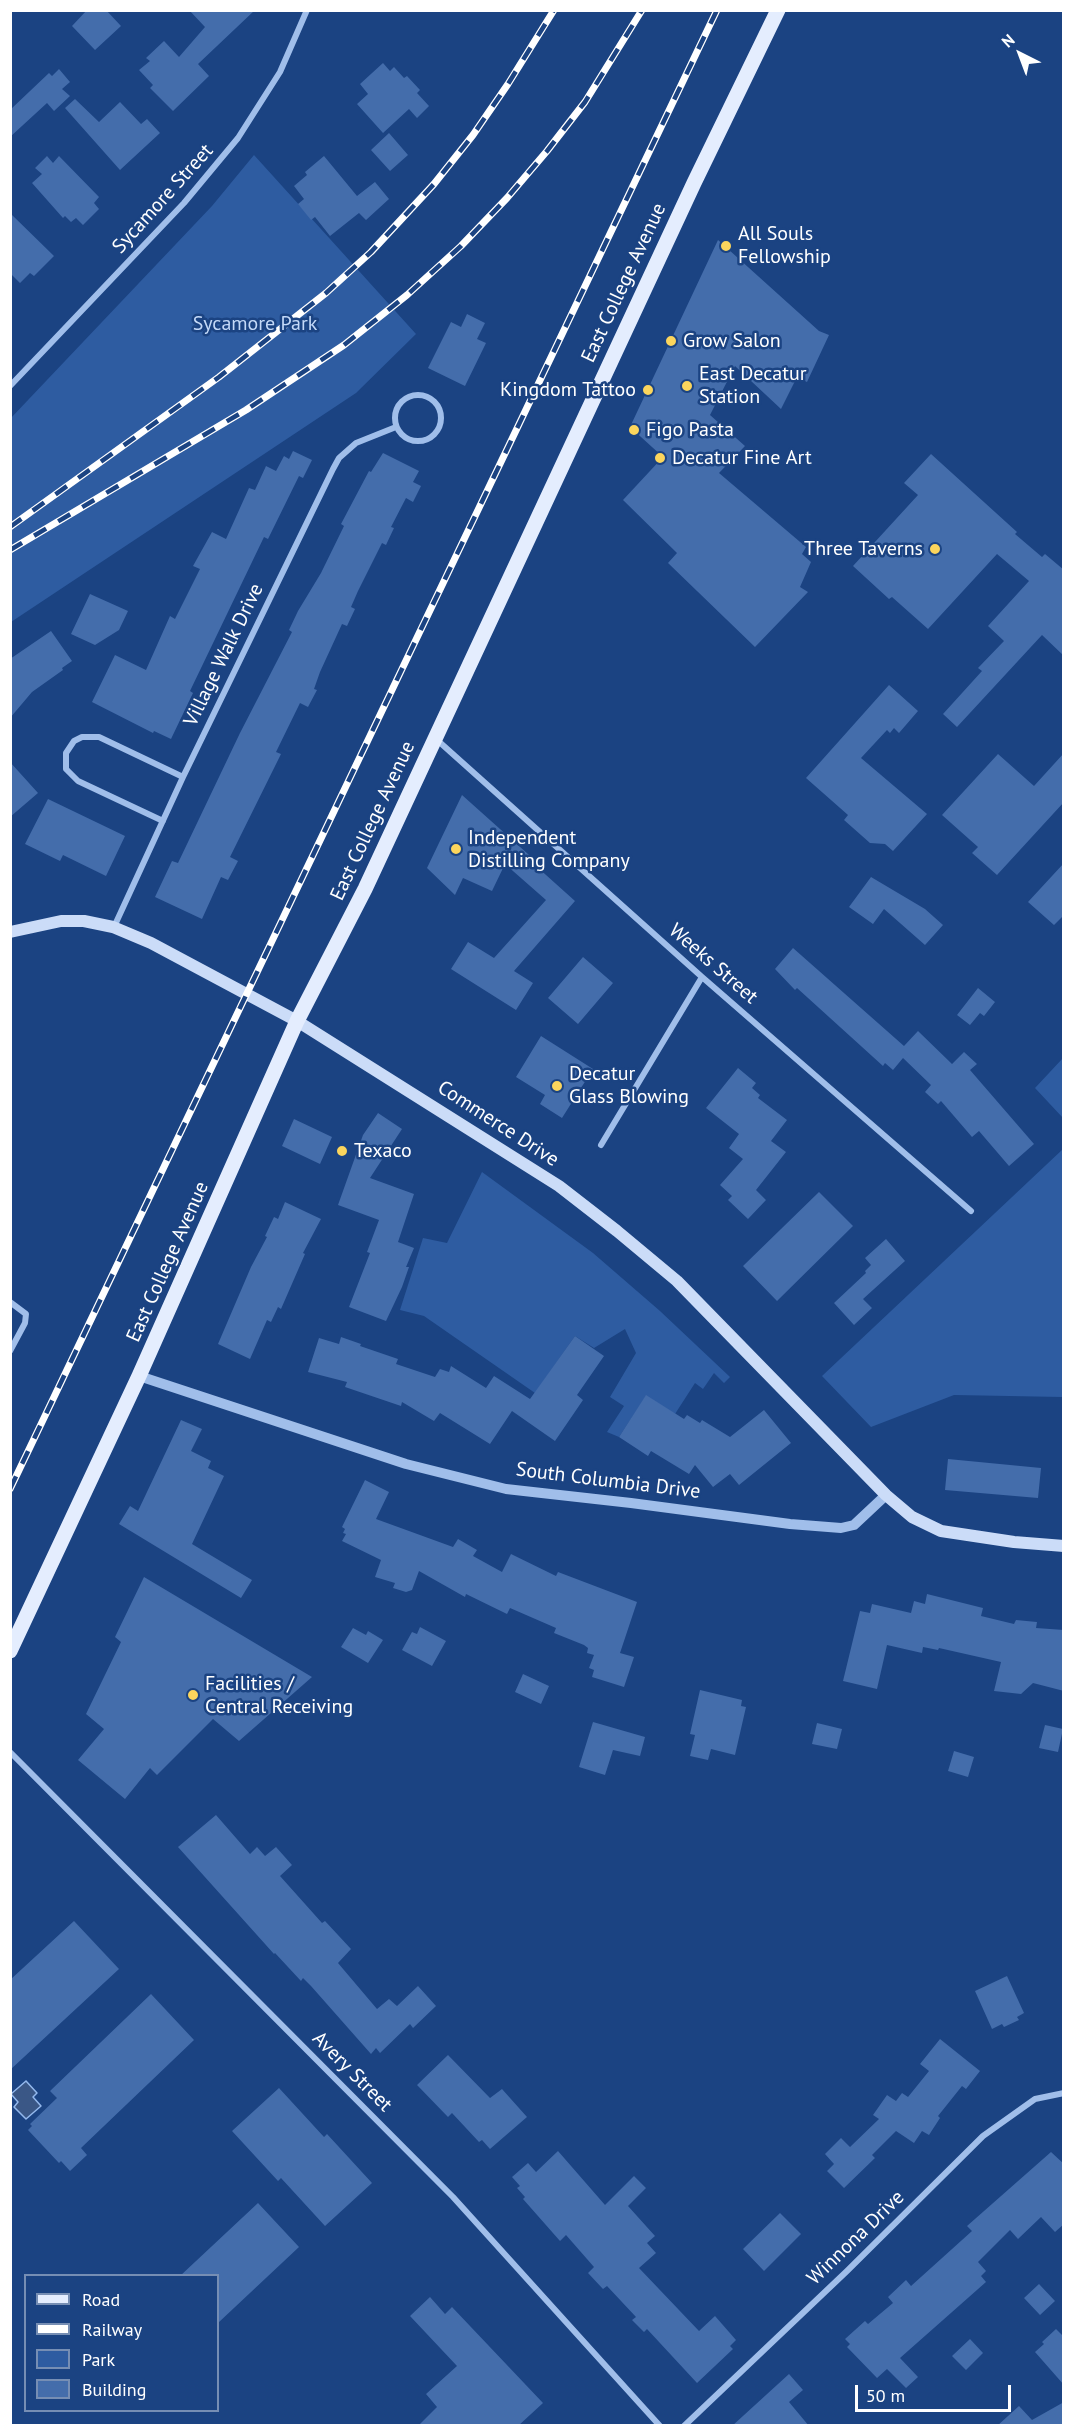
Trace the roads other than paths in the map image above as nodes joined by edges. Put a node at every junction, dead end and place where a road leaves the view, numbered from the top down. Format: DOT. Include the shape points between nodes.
graph roads {
  1 [pos="307,10"];
  2 [pos="778,10"];
  3 [pos="10,386"];
  4 [pos="396,427"];
  5 [pos="435,739"];
  6 [pos="183,777"];
  7 [pos="163,821"];
  8 [pos="113,927"];
  9 [pos="10,932"];
  10 [pos="702,977"];
  11 [pos="297,1021"];
  12 [pos="601,1145"];
  13 [pos="971,1211"];
  14 [pos="10,1302"];
  15 [pos="10,1352"];
  16 [pos="139,1376"];
  17 [pos="886,1495"];
  18 [pos="1064,1546"];
  19 [pos="10,1651"];
  20 [pos="10,1752"];
  21 [pos="1064,2093"];
  22 [pos="660,2426"];
  23 [pos="684,2426"];
  1 -- 3 [label="street, Sycamore Street" via="280,72 238,138 184,203"];
  2 -- 5 [label="main road, East College Avenue"];
  4 -- 4 [label="street" via="412,441 427,440 441,423 438,405 429,397 411,396 398,406"];
  4 -- 6 [label="street, Village Walk Drive" via="356,443 339,458"];
  5 -- 10 [label="street, Weeks Street"];
  5 -- 11 [label="main road, East College Avenue" via="365,889"];
  6 -- 7 [label="street, Village Walk Drive"];
  6 -- 7 [label="street" via="99,737 82,737 66,753 66,769 78,781"];
  7 -- 8 [label="street, Village Walk Drive"];
  8 -- 9 [label="main road, Commerce Drive" via="61,921"];
  8 -- 11 [label="main road, Commerce Drive" via="151,943"];
  10 -- 12 [label="street"];
  10 -- 13 [label="street, Weeks Street"];
  11 -- 16 [label="main road, East College Avenue"];
  11 -- 17 [label="main road, Commerce Drive" via="559,1186 617,1231 677,1281"];
  14 -- 15 [label="street" via="26,1314"];
  16 -- 17 [label="street, South Columbia Drive" via="406,1464 506,1490 841,1528 854,1525"];
  16 -- 19 [label="main road, East College Avenue"];
  17 -- 18 [label="main road" via="912,1517 941,1531"];
  20 -- 22 [label="street, Avery Street" via="453,2197"];
  21 -- 23 [label="street, Winnona Drive" via="1035,2099 983,2136"];
}
